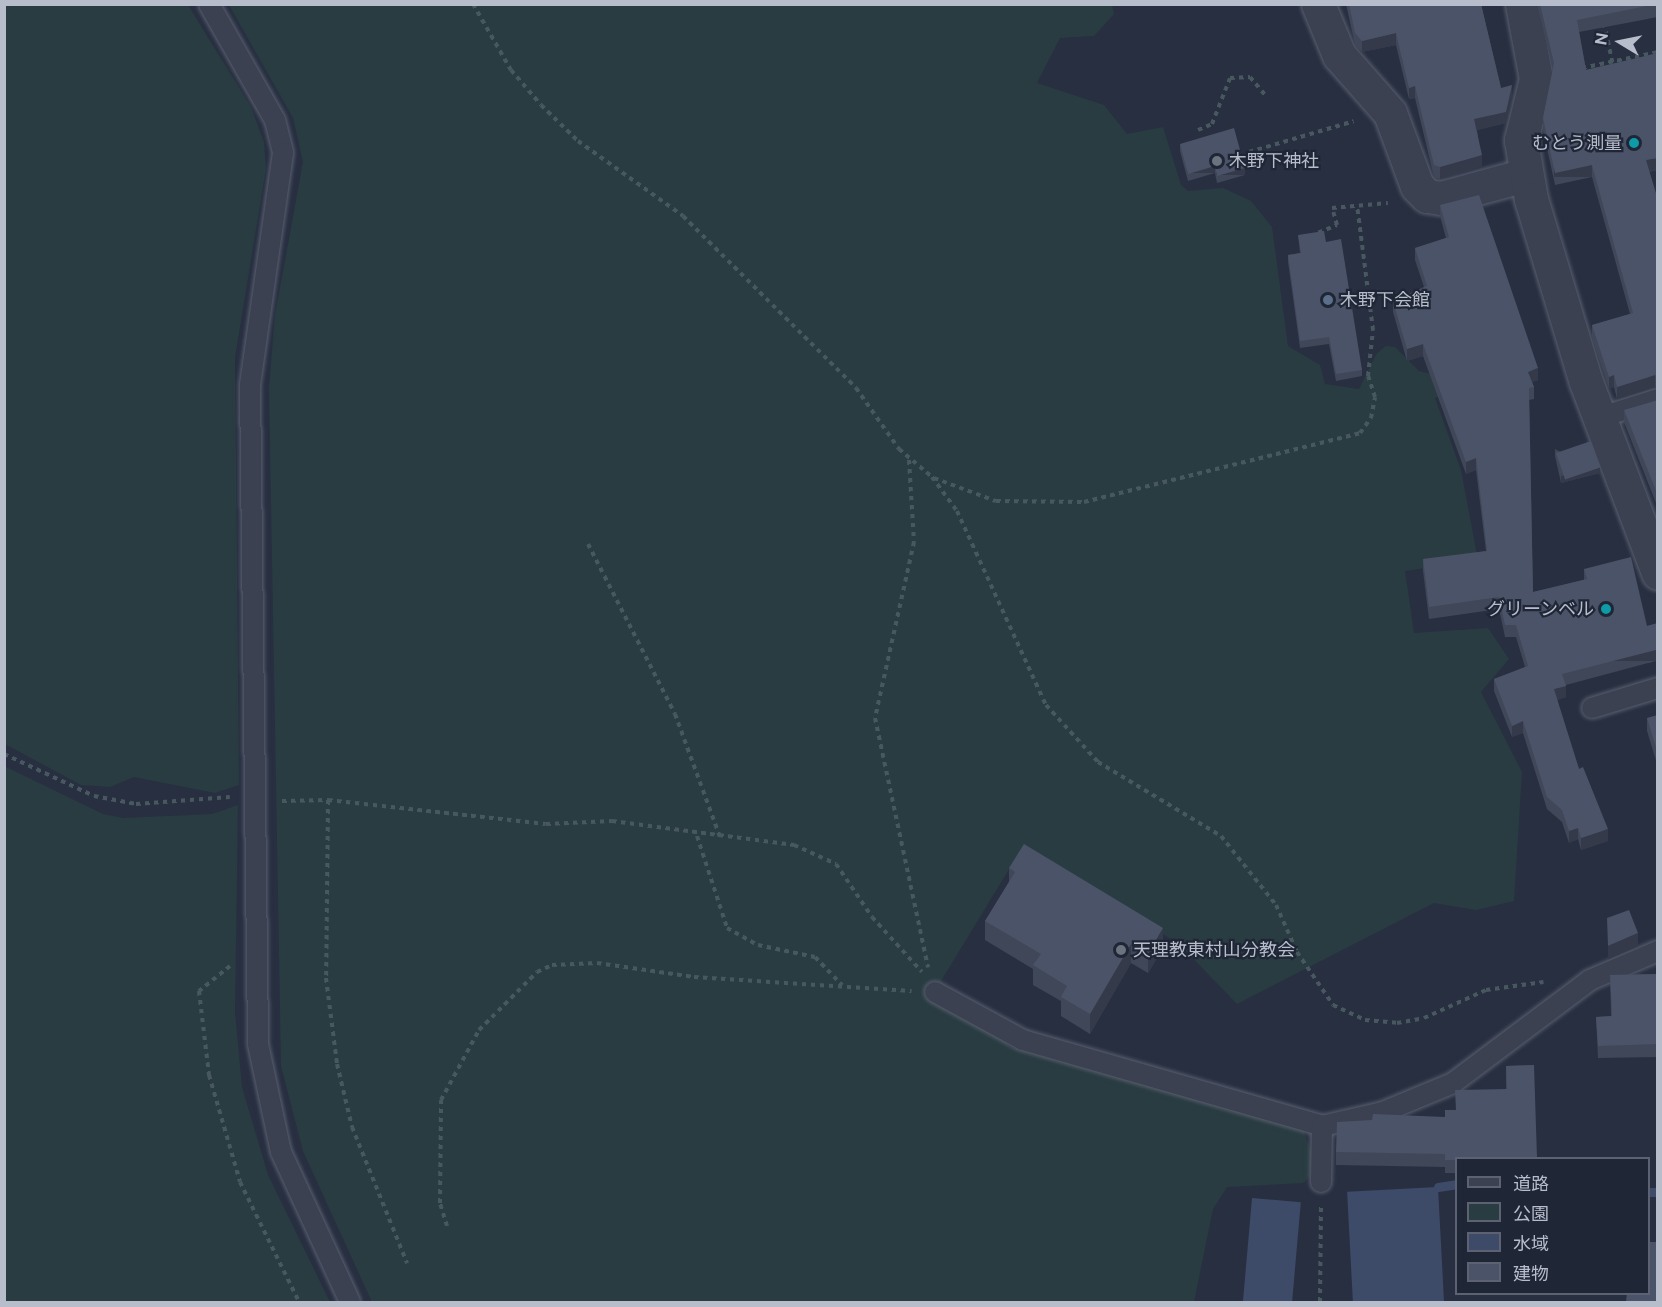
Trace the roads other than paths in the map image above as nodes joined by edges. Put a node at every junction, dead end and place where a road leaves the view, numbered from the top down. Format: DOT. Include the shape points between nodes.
graph roads {
  1 [pos="209,4"];
  2 [pos="1318,4"];
  3 [pos="1522,4"];
  4 [pos="1526,175"];
  5 [pos="1658,399"];
  6 [pos="1598,418"];
  7 [pos="1658,573"];
  8 [pos="1658,688"];
  9 [pos="1592,708"];
  10 [pos="1658,951"];
  11 [pos="935,992"];
  12 [pos="1322,1126"];
  13 [pos="1321,1182"];
  14 [pos="350,1302"];
  1 -- 14 [label="lane" via="275,120 283,153 250,385 258,1044 270,1117 281,1152"];
  2 -- 4 [label="street" via="1340,55 1390,113 1418,186 1427,196 1441,198"];
  3 -- 4 [label="street" via="1536,79 1521,140"];
  4 -- 6 [label="street"];
  5 -- 6 [label="lane"];
  6 -- 7 [label="street"];
  8 -- 9 [label="lane"];
  10 -- 12 [label="lane" via="1590,980 1453,1083 1383,1112"];
  11 -- 12 [label="lane" via="1023,1040"];
  12 -- 13 [label="lane"];
}
